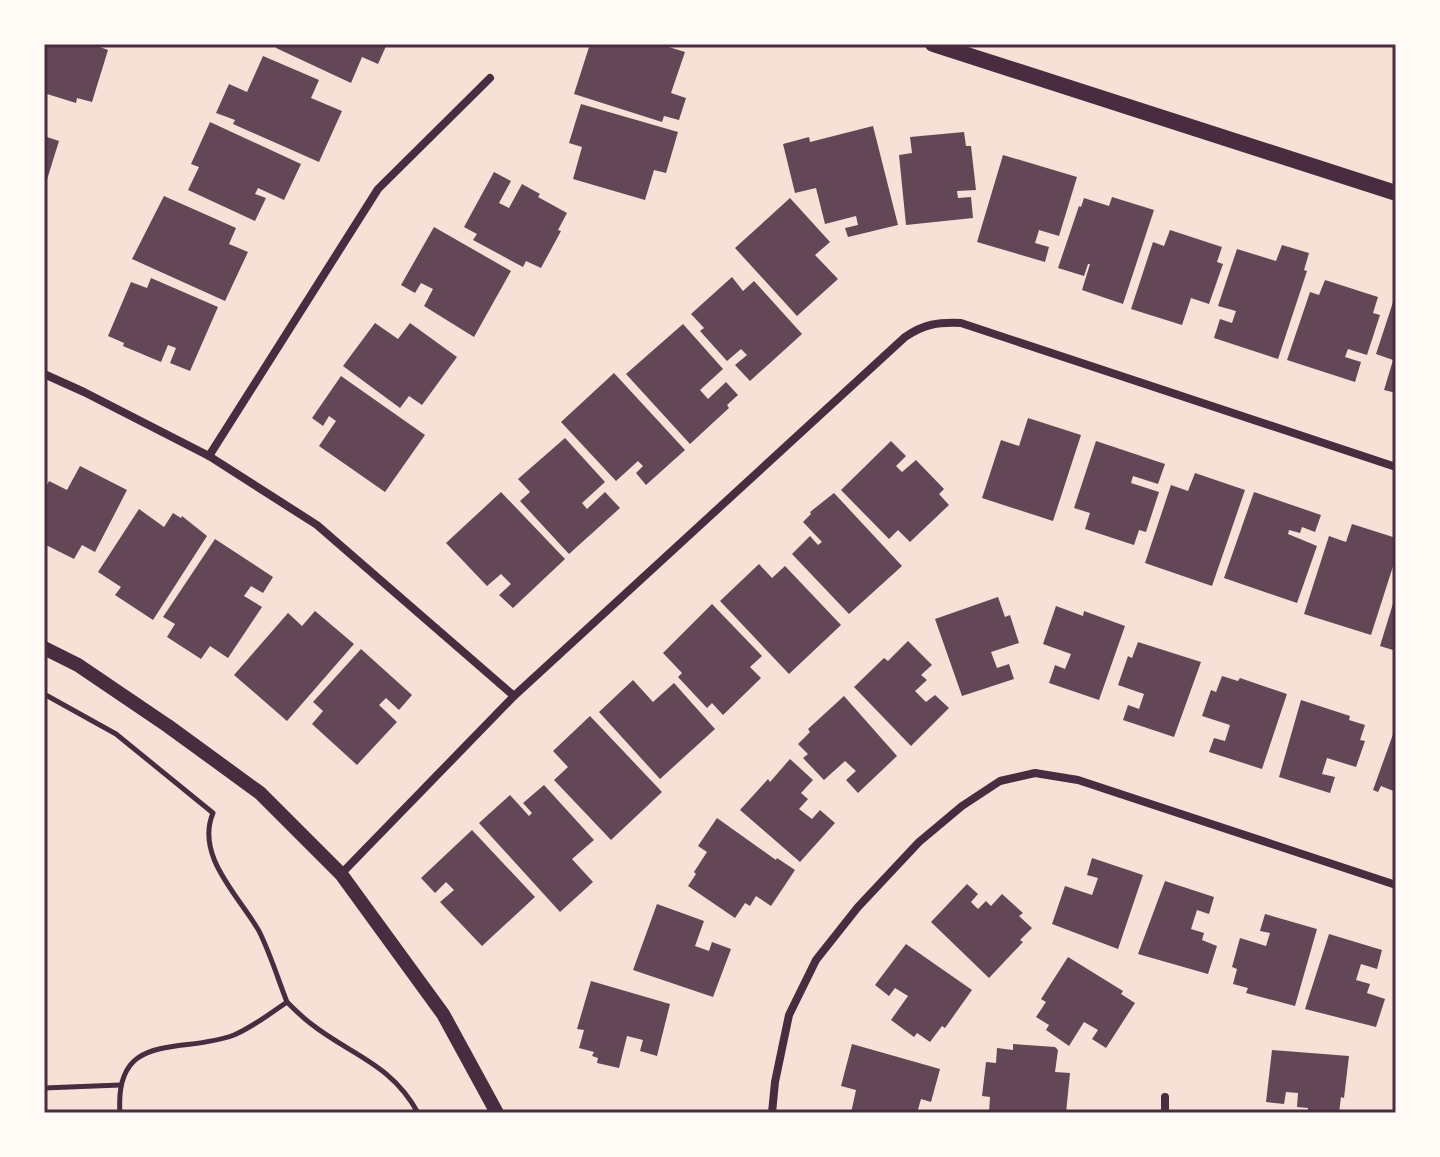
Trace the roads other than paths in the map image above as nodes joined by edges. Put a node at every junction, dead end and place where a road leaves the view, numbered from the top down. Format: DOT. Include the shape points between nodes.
graph roads {
  1 [pos="933,44"];
  2 [pos="490,78"];
  3 [pos="1396,193"];
  4 [pos="44,374"];
  5 [pos="209,456"];
  6 [pos="1396,467"];
  7 [pos="44,648"];
  8 [pos="514,696"];
  9 [pos="341,874"];
  10 [pos="1396,885"];
  11 [pos="1165,1097"];
  12 [pos="497,1113"];
  13 [pos="772,1113"];
  14 [pos="1165,1113"];
  1 -- 3 [label="main road"];
  2 -- 5 [label="street" via="378,189"];
  4 -- 5 [label="street"];
  5 -- 8 [label="street" via="317,525"];
  6 -- 8 [label="street" via="961,323 923,325"];
  7 -- 9 [label="street" via="78,665 260,793"];
  8 -- 9 [label="street"];
  9 -- 12 [label="street" via="443,1014"];
  10 -- 13 [label="street" via="1078,780 1035,773 1000,781 919,842 816,960 789,1015"];
  11 -- 14 [label="street"];
}
